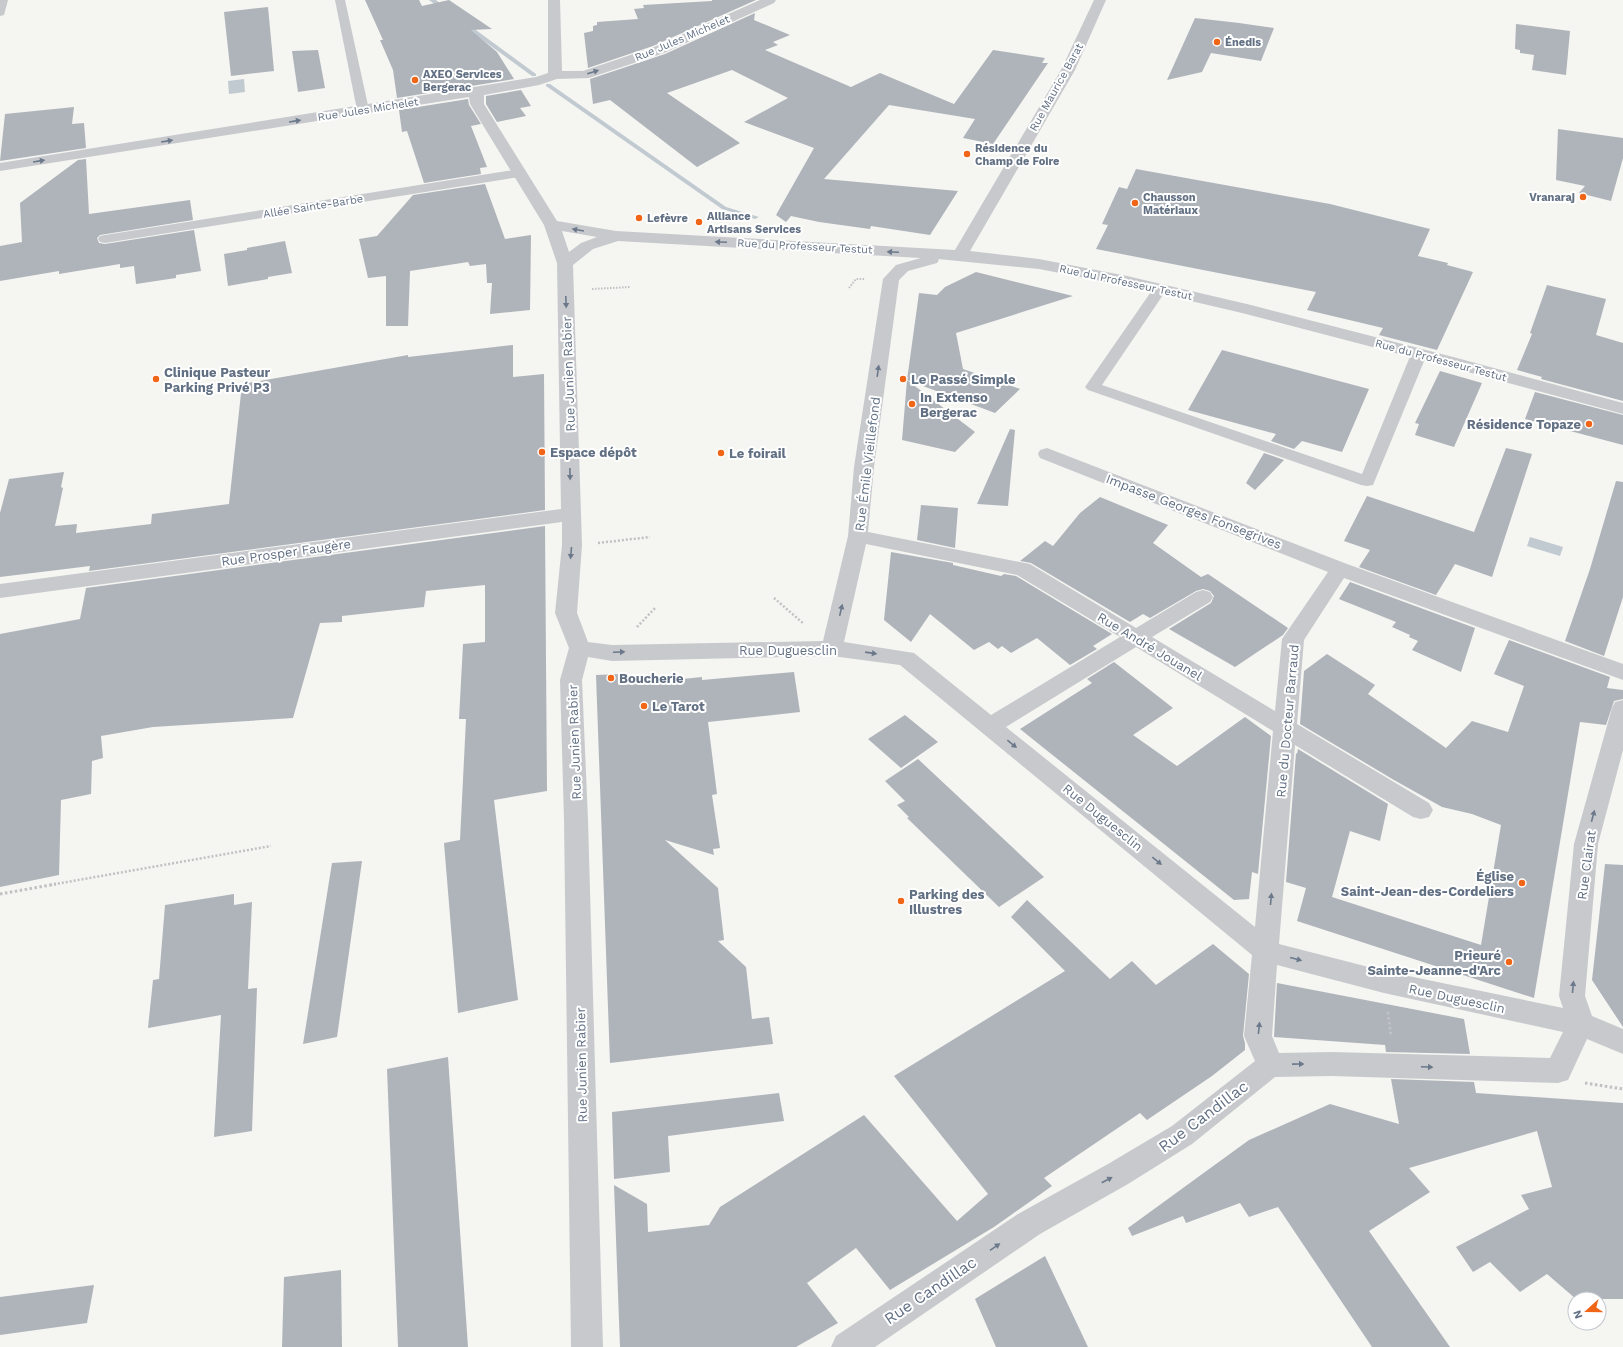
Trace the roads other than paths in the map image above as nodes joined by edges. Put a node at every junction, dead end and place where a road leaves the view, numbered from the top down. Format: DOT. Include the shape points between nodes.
graph roads {
  1 [pos="2,0"];
  2 [pos="340,0"];
  3 [pos="554,0"];
  4 [pos="770,0"];
  5 [pos="1100,0"];
  6 [pos="0,12"];
  7 [pos="555,75"];
  8 [pos="478,92"];
  9 [pos="363,110"];
  10 [pos="0,167"];
  11 [pos="520,173"];
  12 [pos="552,225"];
  13 [pos="616,236"];
  14 [pos="105,239"];
  15 [pos="854,250"];
  16 [pos="960,255"];
  17 [pos="565,263"];
  18 [pos="891,279"];
  19 [pos="1160,289"];
  20 [pos="1419,354"];
  21 [pos="1623,409"];
  22 [pos="1047,454"];
  23 [pos="571,514"];
  24 [pos="858,536"];
  25 [pos="1340,568"];
  26 [pos="0,591"];
  27 [pos="1203,597"];
  28 [pos="1137,637"];
  29 [pos="580,648"];
  30 [pos="832,648"];
  31 [pos="1623,672"];
  32 [pos="1623,708"];
  33 [pos="990,726"];
  34 [pos="1285,728"];
  35 [pos="1421,810"];
  36 [pos="1266,951"];
  37 [pos="1581,1024"];
  38 [pos="1623,1042"];
  39 [pos="1270,1065"];
  40 [pos="587,1347"];
  41 [pos="847,1347"];
  1 -- 6 [label="street"];
  2 -- 9 [label="lane"];
  3 -- 7 [label="street"];
  7 -- 4 [label="street, Rue Jules Michelet, one-way" via="584,76 626,62 659,50"];
  5 -- 16 [label="street, Rue Maurice Barat" via="1068,70"];
  7 -- 8 [label="street, Rue Jules Michelet" via="539,81"];
  8 -- 9 [label="street, Rue Jules Michelet"];
  8 -- 11 [label="street, Rue Junien Rabier" via="477,104"];
  10 -- 9 [label="street, Rue Jules Michelet, one-way"];
  11 -- 12 [label="street, Rue Junien Rabier"];
  11 -- 14 [label="lane, Allée Sainte-Barbe"];
  13 -- 12 [label="street, Rue du Professeur Testut, one-way"];
  12 -- 17 [label="street, Rue Junien Rabier"];
  15 -- 13 [label="street, Rue du Professeur Testut, one-way"];
  13 -- 17 [label="street, Rue du Professeur Testut" via="587,246"];
  16 -- 15 [label="street, Rue du Professeur Testut, one-way"];
  15 -- 18 [label="street" via="876,261"];
  16 -- 18 [label="street" via="919,262 902,268"];
  16 -- 19 [label="street, Rue du Professeur Testut" via="1040,264"];
  17 -- 23 [label="street, Rue Junien Rabier, one-way"];
  24 -- 18 [label="street, Rue Émile Vieillefond, one-way" via="864,467"];
  19 -- 20 [label="street, Rue du Professeur Testut"];
  19 -- 20 [label="lane" via="1093,387 1367,481"];
  20 -- 21 [label="street, Rue du Professeur Testut"];
  22 -- 25 [label="street, Impasse Georges Fonsegrives"];
  23 -- 26 [label="street, Rue Prosper Faugère"];
  23 -- 29 [label="street, Rue Junien Rabier, one-way" via="572,545 566,613"];
  24 -- 28 [label="street, Rue André Jouanel" via="1023,569"];
  30 -- 24 [label="street, Rue Émile Vieillefond, one-way"];
  25 -- 31 [label="street"];
  25 -- 34 [label="street, Rue du Docteur Barraud" via="1293,639"];
  27 -- 28 [label="street"];
  28 -- 33 [label="street"];
  28 -- 34 [label="street, Rue André Jouanel"];
  29 -- 30 [label="street, Rue Duguesclin, one-way" via="612,652"];
  29 -- 40 [label="street, Rue Junien Rabier" via="571,680"];
  30 -- 33 [label="street, Rue Duguesclin, one-way" via="906,658"];
  37 -- 32 [label="street, Rue Clairat, one-way" via="1572,996 1586,844"];
  33 -- 36 [label="street, Rue Duguesclin, one-way"];
  34 -- 35 [label="street, Rue André Jouanel"];
  36 -- 34 [label="street, Rue du Docteur Barraud, one-way"];
  36 -- 37 [label="street, Rue Duguesclin, one-way" via="1384,982"];
  39 -- 36 [label="street, Rue du Docteur Barraud, one-way" via="1258,1036"];
  37 -- 38 [label="street, Rue Duguesclin"];
  39 -- 37 [label="street, one-way" via="1332,1064 1558,1071"];
  41 -- 39 [label="street, Rue Candillac, one-way" via="1029,1224 1182,1135"];
}
